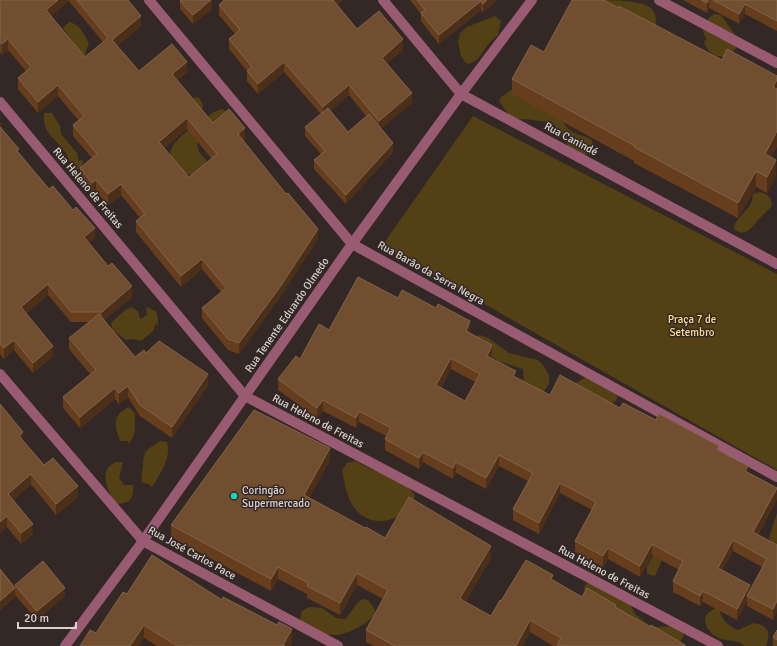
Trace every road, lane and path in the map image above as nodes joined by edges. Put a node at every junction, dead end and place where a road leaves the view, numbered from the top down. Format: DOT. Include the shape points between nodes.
graph roads {
  1 [pos="149,0"];
  2 [pos="383,0"];
  3 [pos="532,0"];
  4 [pos="659,0"];
  5 [pos="777,62"];
  6 [pos="461,94"];
  7 [pos="0,102"];
  8 [pos="352,244"];
  9 [pos="777,264"];
  10 [pos="0,374"];
  11 [pos="245,396"];
  12 [pos="777,477"];
  13 [pos="143,541"];
  14 [pos="65,646"];
  15 [pos="338,646"];
  16 [pos="718,646"];
  1 -- 8 [label="street, Rua Barão da Serra Negra"];
  2 -- 6 [label="street, Rua Canindé"];
  3 -- 6 [label="street, Rua Tenente Eduardo Olmedo"];
  4 -- 5 [label="street"];
  6 -- 8 [label="street, Rua Tenente Eduardo Olmedo"];
  6 -- 9 [label="street, Rua Canindé"];
  7 -- 11 [label="street, Rua Heleno de Freitas"];
  8 -- 11 [label="street, Rua Tenente Eduardo Olmedo"];
  8 -- 12 [label="street, Rua Barão da Serra Negra"];
  10 -- 13 [label="street, Rua José Carlos Pace"];
  11 -- 13 [label="street, Rua Tenente Eduardo Olmedo"];
  11 -- 16 [label="street, Rua Heleno de Freitas"];
  13 -- 14 [label="street, Rua Tenente Eduardo Olmedo"];
  13 -- 15 [label="street, Rua José Carlos Pace"];
}
